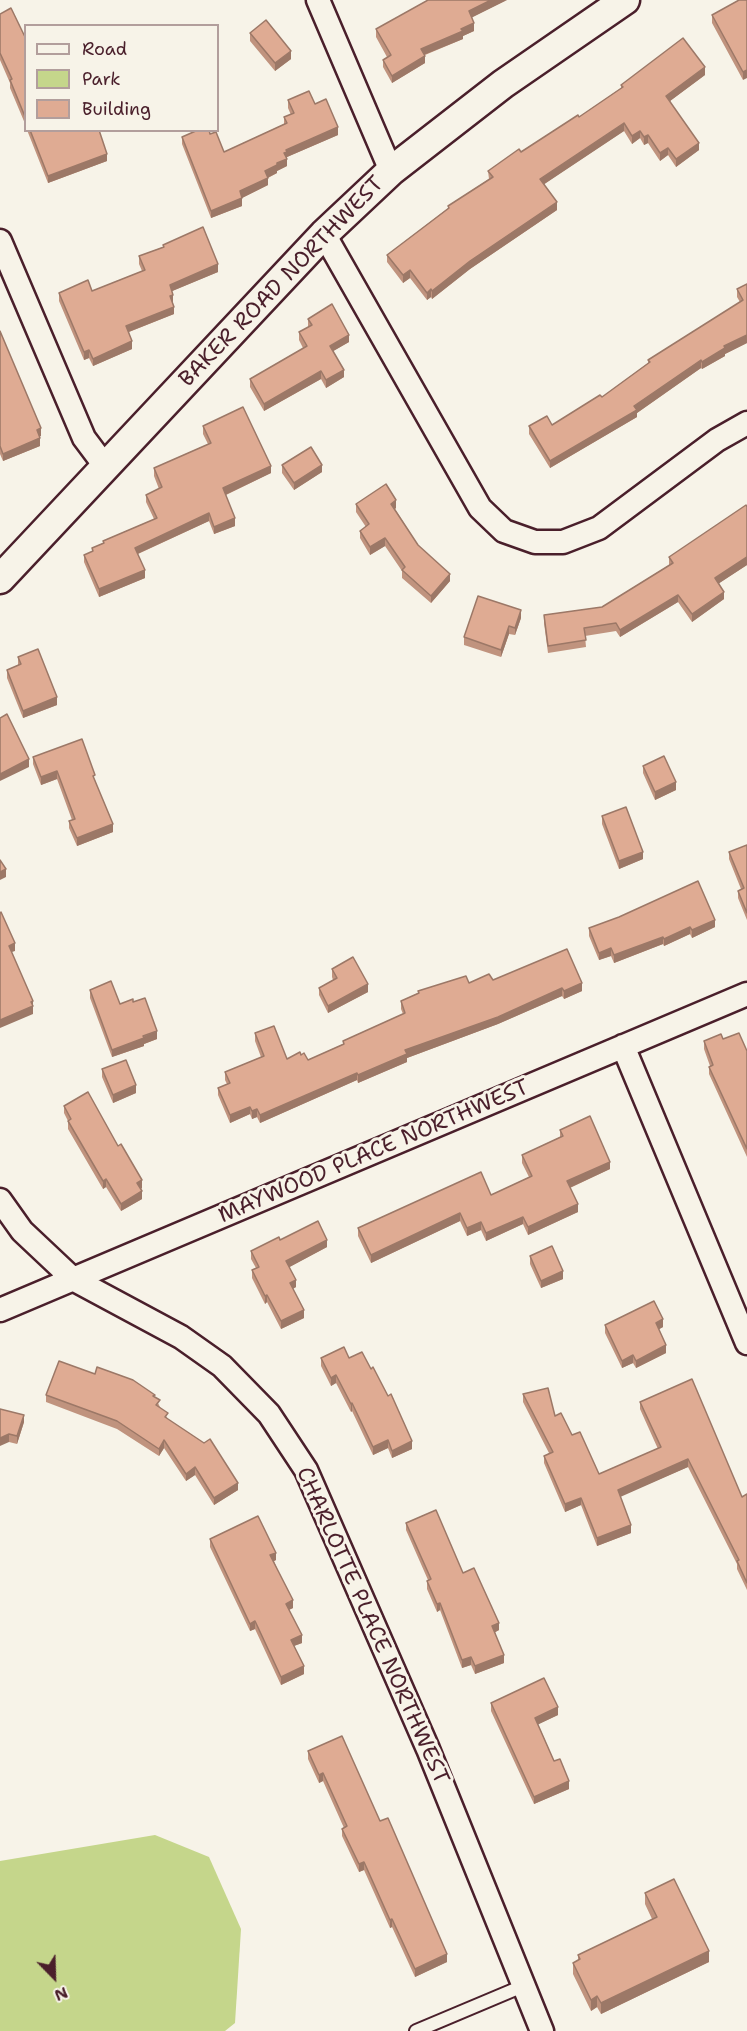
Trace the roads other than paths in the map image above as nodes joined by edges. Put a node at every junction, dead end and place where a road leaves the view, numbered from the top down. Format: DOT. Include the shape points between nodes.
graph roads {
  1 [pos="318,0"];
  2 [pos="625,0"];
  3 [pos="391,171"];
  4 [pos="324,234"];
  5 [pos="1,246"];
  6 [pos="747,423"];
  7 [pos="105,466"];
  8 [pos="0,579"];
  9 [pos="747,994"];
  10 [pos="623,1046"];
  11 [pos="0,1200"];
  12 [pos="74,1279"];
  13 [pos="0,1310"];
  14 [pos="747,1343"];
  15 [pos="523,1986"];
  16 [pos="416,2031"];
  17 [pos="542,2031"];
  1 -- 3 [label="street"];
  2 -- 3 [label="street, BAKER ROAD NORTHWEST" via="503,84"];
  3 -- 4 [label="street, BAKER ROAD NORTHWEST"];
  4 -- 6 [label="street" via="480,508 504,531 535,542 563,542 599,528 717,440"];
  4 -- 7 [label="street, BAKER ROAD NORTHWEST"];
  5 -- 7 [label="street" via="84,438"];
  7 -- 8 [label="street, BAKER ROAD NORTHWEST"];
  9 -- 10 [label="street, MAYWOOD PLACE NORTHWEST"];
  10 -- 12 [label="street, MAYWOOD PLACE NORTHWEST"];
  10 -- 14 [label="street"];
  11 -- 12 [label="street, CHARLOTTE PLACE NORTHWEST" via="22,1230"];
  12 -- 13 [label="street, MAYWOOD PLACE NORTHWEST"];
  12 -- 15 [label="street, CHARLOTTE PLACE NORTHWEST" via="181,1337 222,1366 269,1414 306,1470 428,1749"];
  15 -- 16 [label="lane"];
  15 -- 17 [label="street, CHARLOTTE PLACE NORTHWEST"];
}
